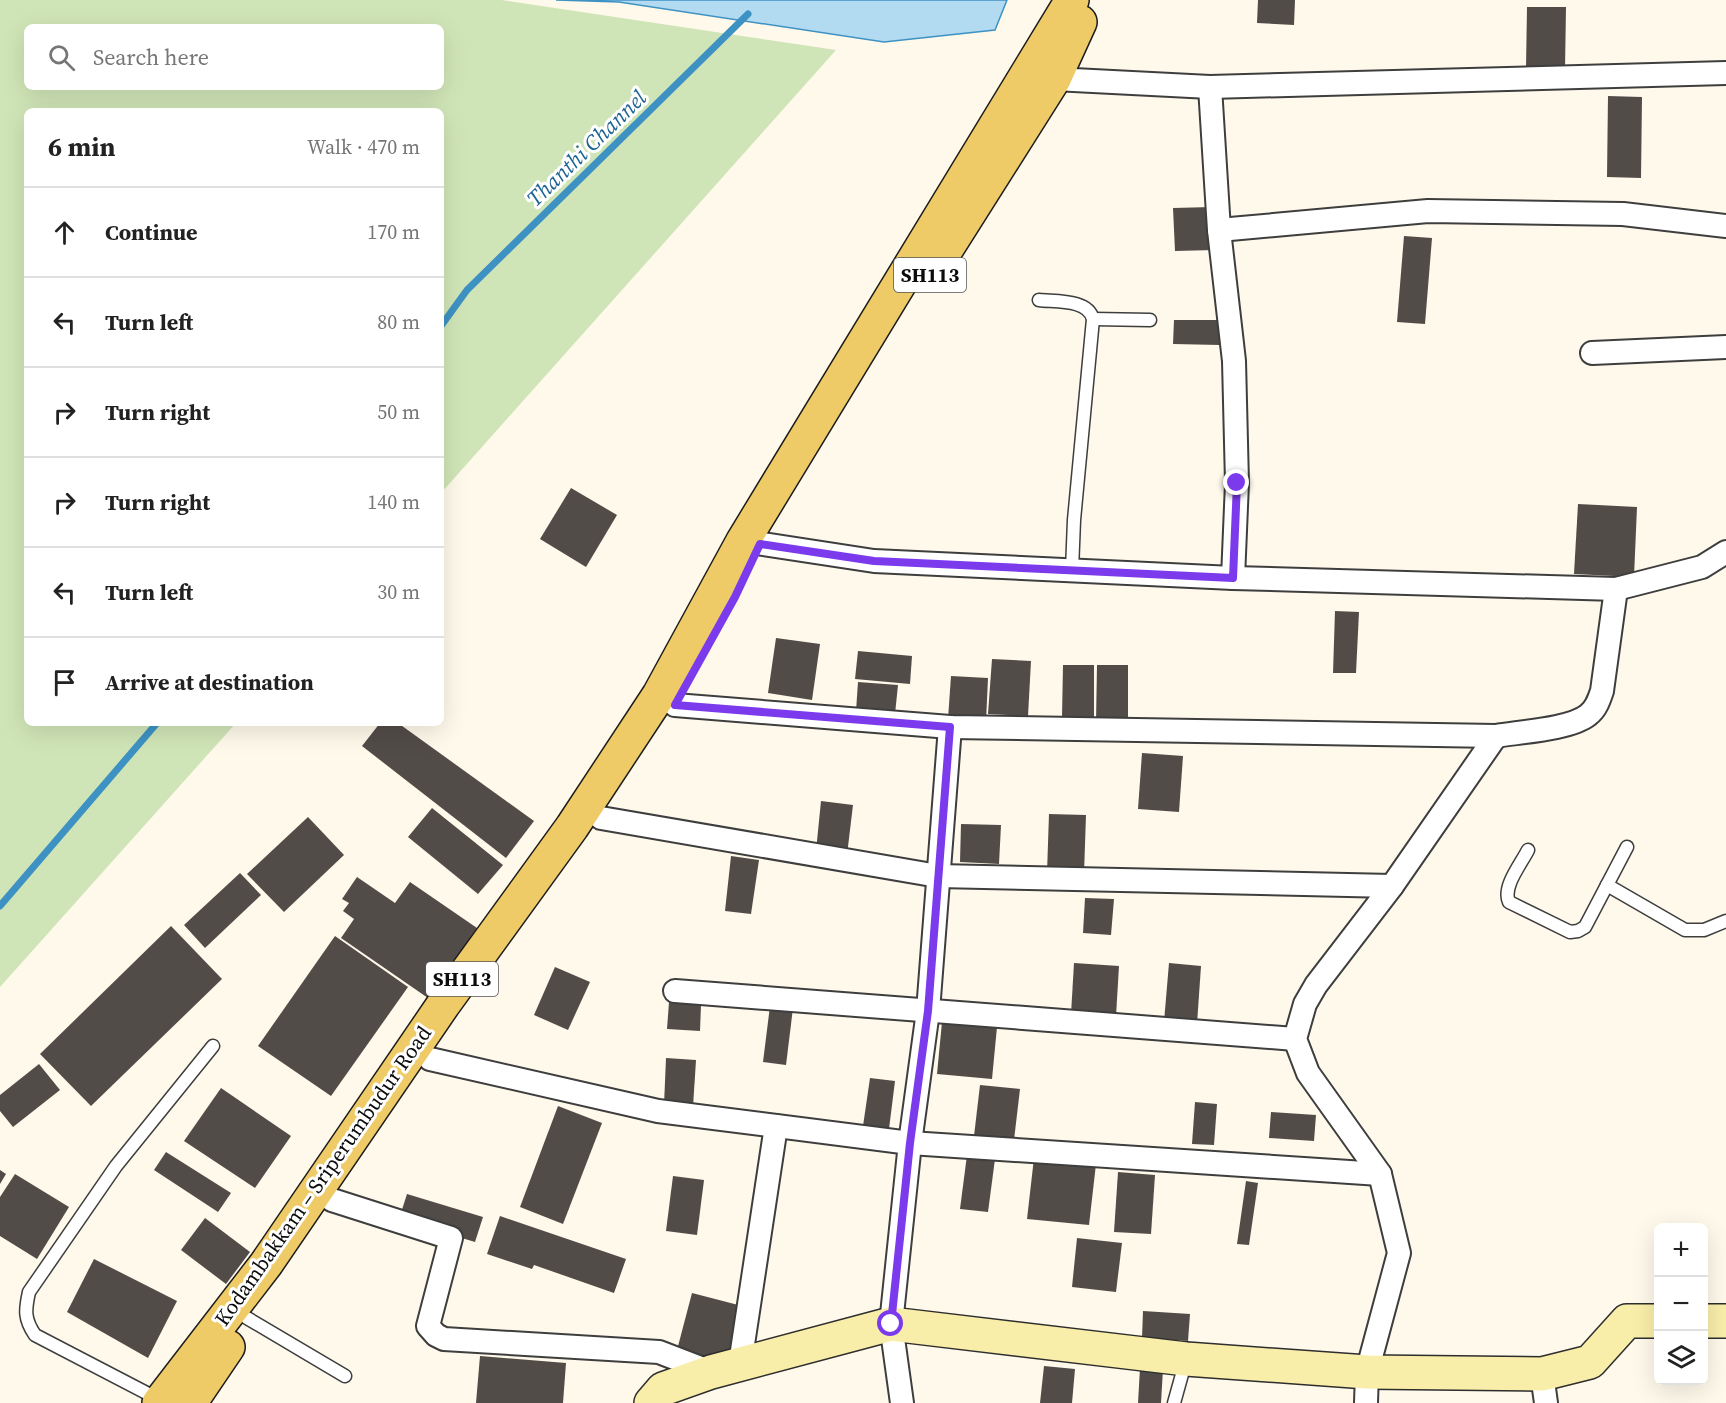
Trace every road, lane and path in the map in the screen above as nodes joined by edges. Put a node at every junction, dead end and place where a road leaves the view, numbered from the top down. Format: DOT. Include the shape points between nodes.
graph roads {
  1 [pos="1072,0"];
  2 [pos="1092,0"];
  3 [pos="1726,74"];
  4 [pos="1054,79"];
  5 [pos="1210,87"];
  6 [pos="1008,128"];
  7 [pos="1726,226"];
  8 [pos="1219,230"];
  9 [pos="1039,300"];
  10 [pos="1093,319"];
  11 [pos="1150,320"];
  12 [pos="1726,347"];
  13 [pos="1592,353"];
  14 [pos="752,543"];
  15 [pos="1726,552"];
  16 [pos="1702,567"];
  17 [pos="1072,570"];
  18 [pos="1726,570"];
  19 [pos="1233,578"];
  20 [pos="1616,589"];
  21 [pos="675,705"];
  22 [pos="950,727"];
  23 [pos="1496,735"];
  24 [pos="601,818"];
  25 [pos="1627,847"];
  26 [pos="1528,850"];
  27 [pos="938,876"];
  28 [pos="1607,885"];
  29 [pos="1392,886"];
  30 [pos="1726,922"];
  31 [pos="675,991"];
  32 [pos="928,1011"];
  33 [pos="1295,1039"];
  34 [pos="213,1046"];
  35 [pos="430,1059"];
  36 [pos="776,1126"];
  37 [pos="910,1143"];
  38 [pos="1380,1174"];
  39 [pos="332,1200"];
  40 [pos="247,1318"];
  41 [pos="1654,1322"];
  42 [pos="1708,1322"];
  43 [pos="1726,1322"];
  44 [pos="891,1324"];
  45 [pos="1186,1359"];
  46 [pos="726,1368"];
  47 [pos="345,1376"];
  48 [pos="1367,1387"];
  49 [pos="1544,1388"];
  50 [pos="170,1402"];
  51 [pos="651,1403"];
  52 [pos="902,1403"];
  53 [pos="1174,1403"];
  1 -- 6 [label="main road, Kodambakkam – Sriperumbudur Road / SH113"];
  2 -- 4 [label="main road, Kodambakkam – Sriperumbudur Road / SH113"];
  3 -- 5 [label="street"];
  4 -- 5 [label="street"];
  4 -- 6 [label="main road, Kodambakkam – Sriperumbudur Road / SH113"];
  5 -- 8 [label="street"];
  6 -- 14 [label="main road, Kodambakkam – Sriperumbudur Road / SH113"];
  7 -- 8 [label="street" via="1623,214 1428,211"];
  8 -- 19 [label="street" via="1234,361 1237,483"];
  9 -- 10 [label="lane" via="1084,305"];
  10 -- 11 [label="lane"];
  10 -- 17 [label="lane"];
  12 -- 13 [label="street"];
  14 -- 17 [label="street" via="874,561"];
  14 -- 21 [label="main road, Kodambakkam – Sriperumbudur Road / SH113" via="735,597"];
  14 -- 50 [label="main road, Kodambakkam – Sriperumbudur Road / SH113" via="572,827 443,1005"];
  15 -- 16 [label="street"];
  16 -- 18 [label="street"];
  16 -- 20 [label="street"];
  17 -- 19 [label="street"];
  19 -- 20 [label="street"];
  20 -- 23 [label="street" via="1602,691 1588,716 1573,723"];
  21 -- 22 [label="street"];
  21 -- 24 [label="main road, Kodambakkam – Sriperumbudur Road / SH113"];
  22 -- 23 [label="street"];
  22 -- 27 [label="street"];
  23 -- 29 [label="street"];
  24 -- 27 [label="street"];
  24 -- 35 [label="main road, Kodambakkam – Sriperumbudur Road / SH113"];
  25 -- 28 [label="lane"];
  26 -- 28 [label="lane" via="1507,889 1507,899 1564,931 1578,932 1585,927"];
  27 -- 29 [label="street"];
  27 -- 32 [label="street"];
  28 -- 30 [label="lane" via="1685,930 1704,930"];
  29 -- 33 [label="street" via="1305,1004"];
  31 -- 32 [label="street"];
  32 -- 33 [label="street"];
  32 -- 37 [label="street"];
  33 -- 38 [label="street" via="1308,1073"];
  34 -- 50 [label="lane" via="116,1166 29,1292 25,1309 26,1322 35,1335"];
  35 -- 36 [label="street" via="658,1111"];
  35 -- 39 [label="main road, Kodambakkam – Sriperumbudur Road / SH113"];
  36 -- 37 [label="street"];
  36 -- 46 [label="street"];
  37 -- 38 [label="street"];
  37 -- 44 [label="street"];
  38 -- 48 [label="street" via="1399,1253"];
  39 -- 40 [label="main road, Kodambakkam – Sriperumbudur Road / SH113"];
  39 -- 46 [label="street" via="451,1238 428,1326 444,1339 659,1352"];
  40 -- 47 [label="lane"];
  40 -- 50 [label="main road, Kodambakkam – Sriperumbudur Road / SH113"];
  41 -- 49 [label="street" via="1627,1322 1590,1362"];
  42 -- 43 [label="street"];
  44 -- 45 [label="street"];
  44 -- 46 [label="street"];
  44 -- 52 [label="street"];
  45 -- 48 [label="street"];
  45 -- 53 [label="lane"];
  46 -- 51 [label="street" via="663,1389"];
  48 -- 49 [label="street"];
}
